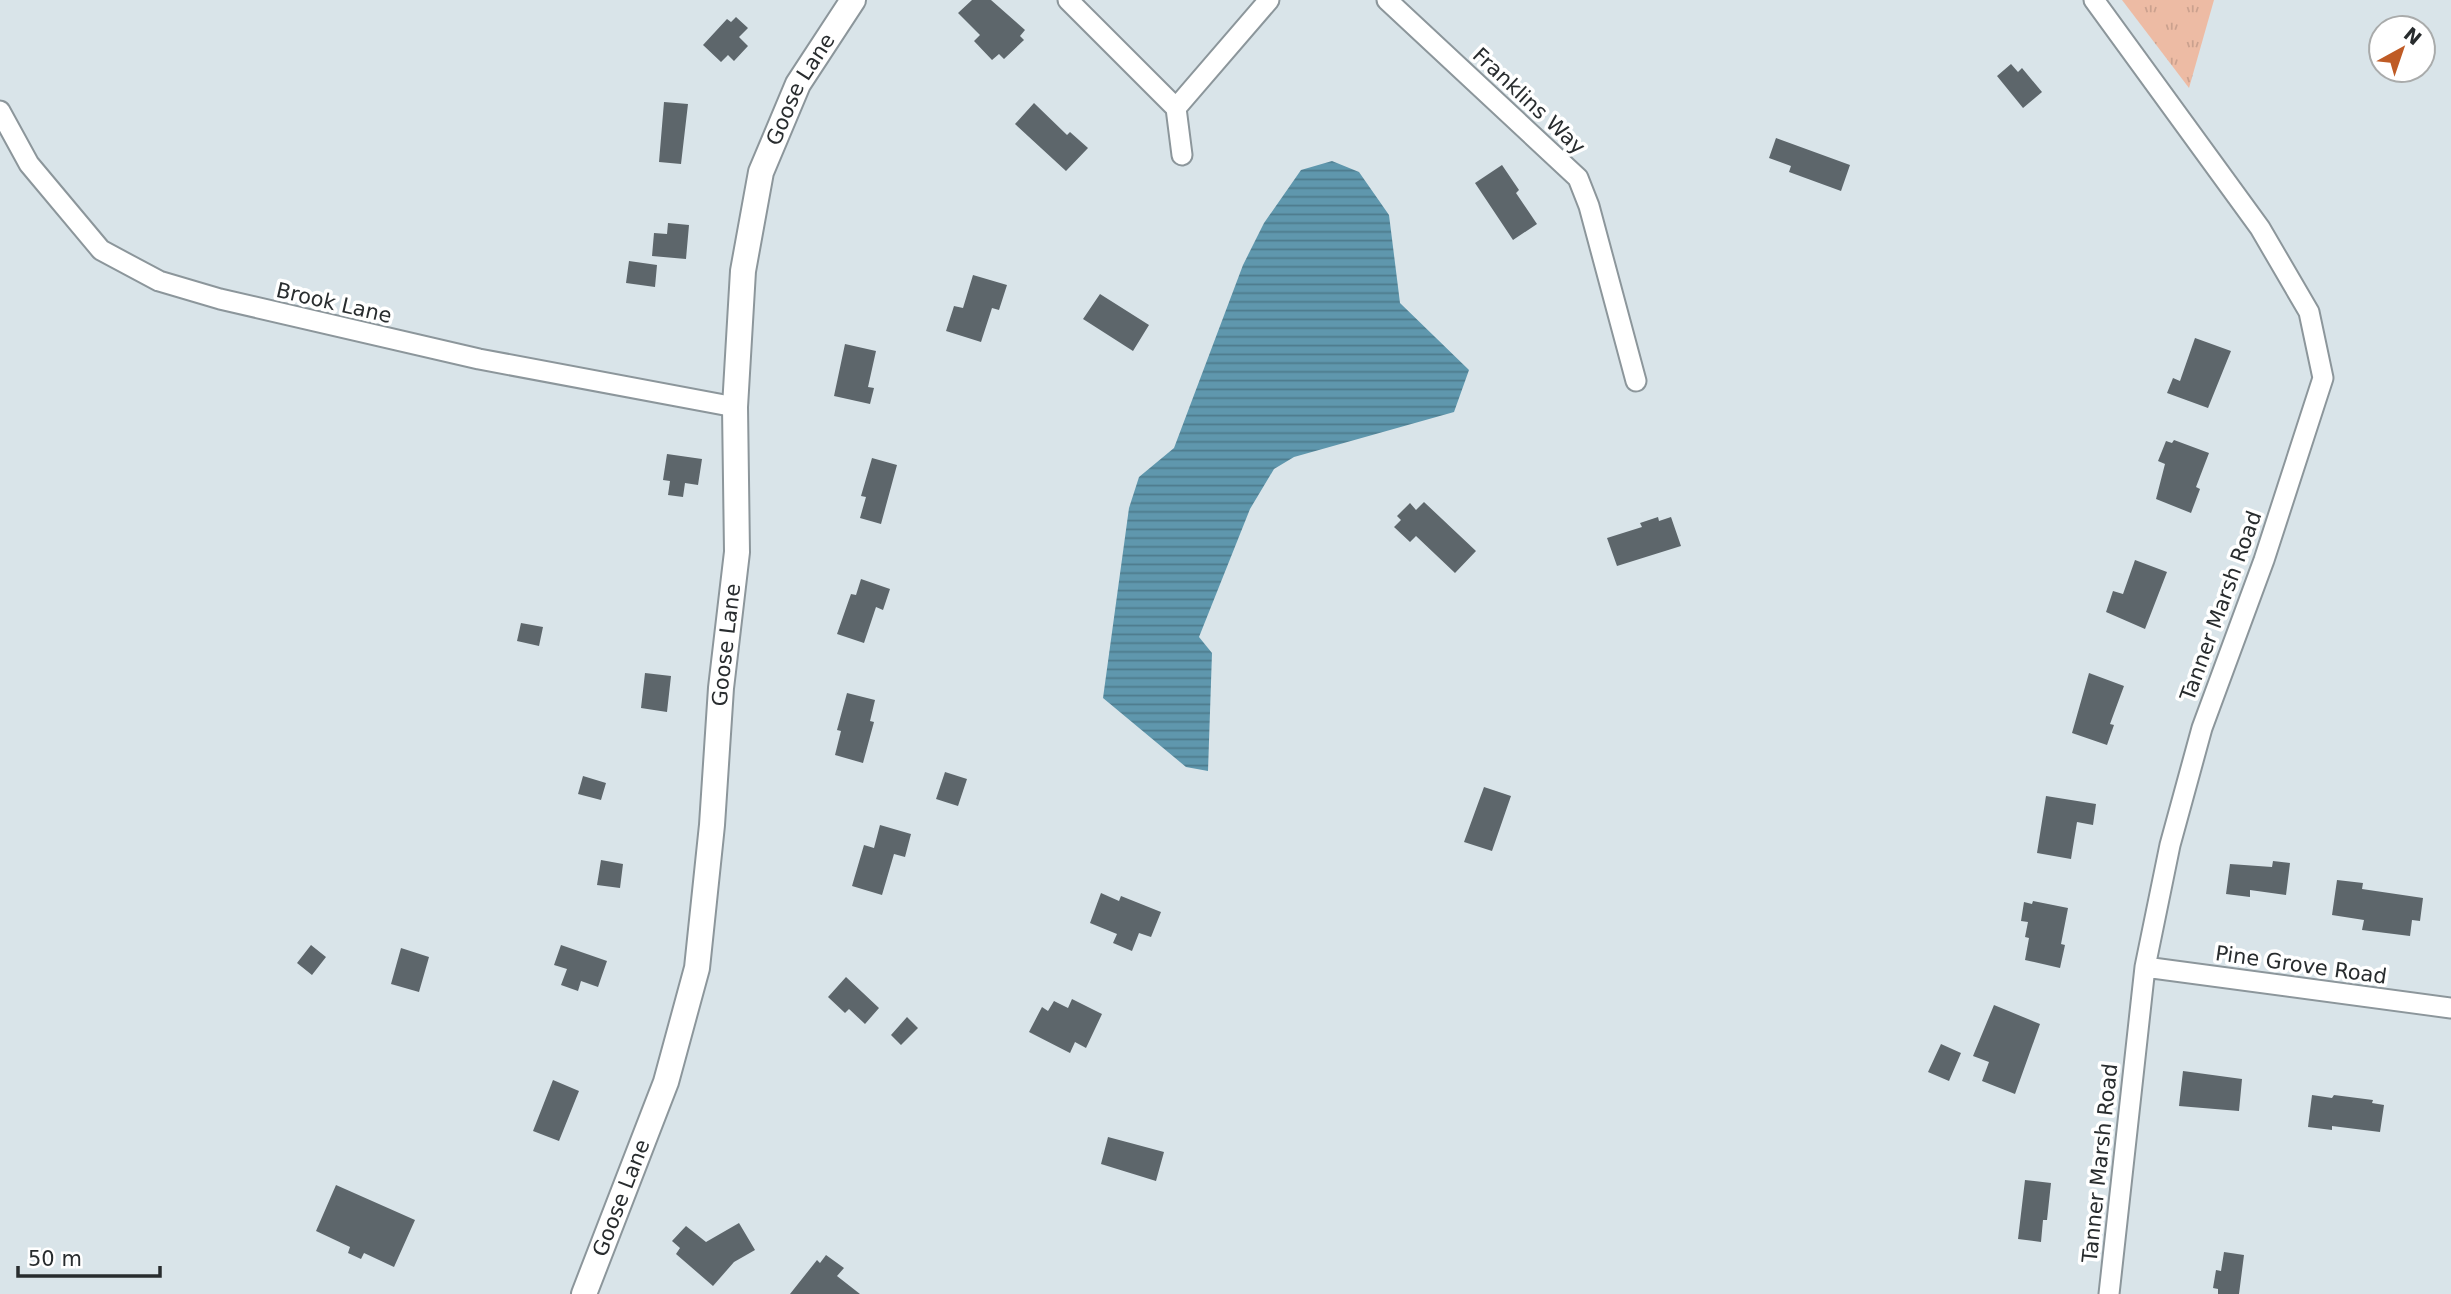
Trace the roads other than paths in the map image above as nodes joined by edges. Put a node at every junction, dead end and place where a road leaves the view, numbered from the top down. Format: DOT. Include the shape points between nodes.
graph roads {
  1 [pos="853,0"];
  2 [pos="1068,0"];
  3 [pos="1269,0"];
  4 [pos="1387,0"];
  5 [pos="2094,0"];
  6 [pos="1176,108"];
  7 [pos="0,111"];
  8 [pos="1182,155"];
  9 [pos="1636,381"];
  10 [pos="735,407"];
  11 [pos="2145,967"];
  12 [pos="2451,1008"];
  13 [pos="584,1294"];
  14 [pos="2109,1294"];
  1 -- 10 [label="street, Goose Lane" via="798,84 761,172 743,271"];
  2 -- 6 [label="street"];
  3 -- 6 [label="street"];
  4 -- 9 [label="street, Franklins Way" via="1577,178 1589,206"];
  5 -- 11 [label="street, Tanner Marsh Road" via="2260,228 2309,312 2323,378 2264,560 2202,728 2170,845"];
  6 -- 8 [label="street"];
  7 -- 10 [label="street, Brook Lane" via="29,164 101,250 159,281 479,359"];
  10 -- 13 [label="street, Goose Lane" via="737,552 697,968 666,1082"];
  11 -- 12 [label="street, Pine Grove Road"];
  11 -- 14 [label="street, Tanner Marsh Road"];
}
